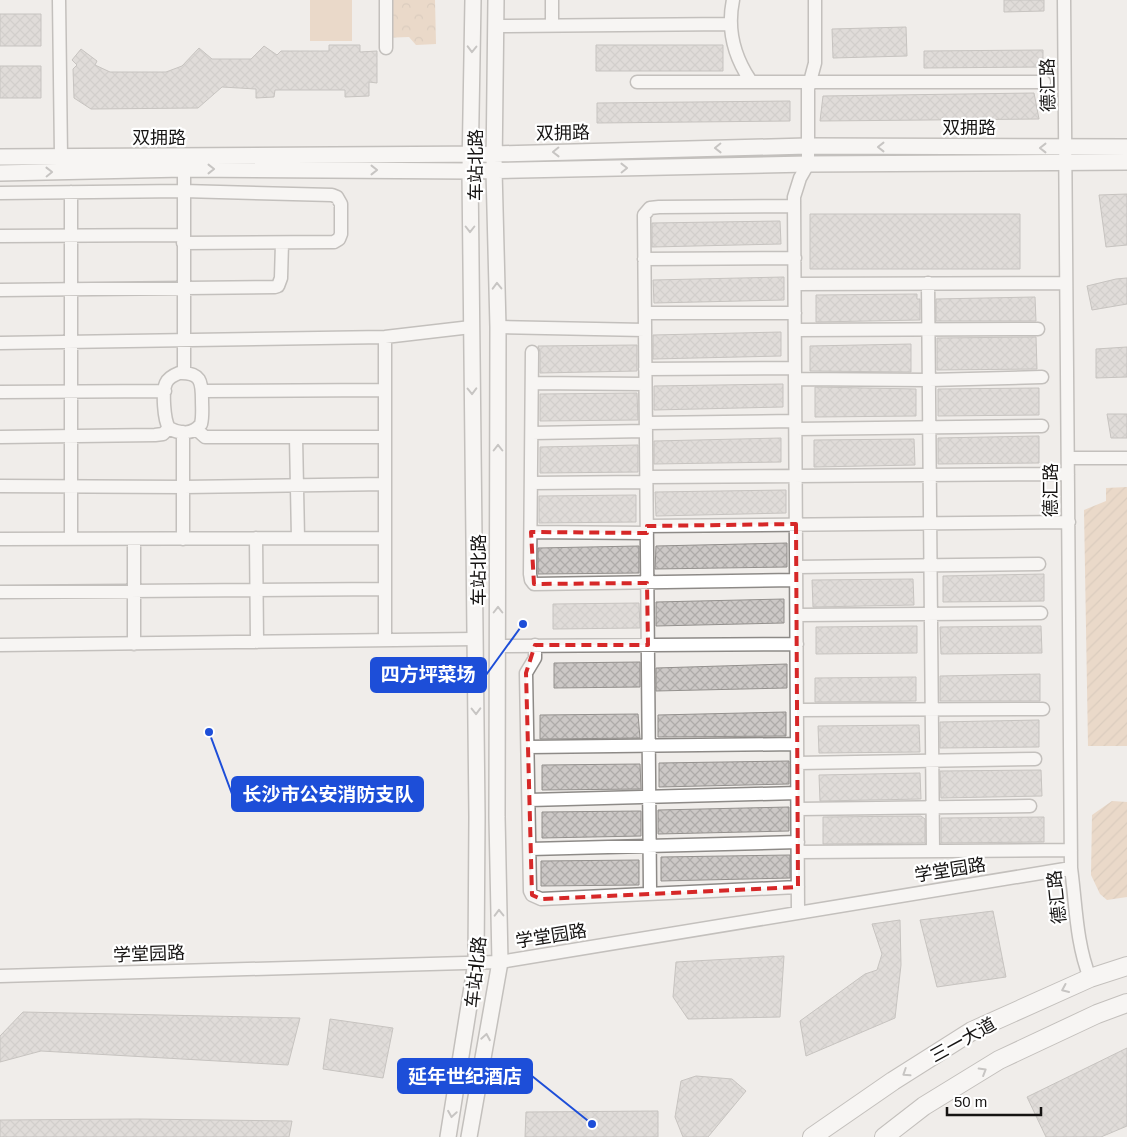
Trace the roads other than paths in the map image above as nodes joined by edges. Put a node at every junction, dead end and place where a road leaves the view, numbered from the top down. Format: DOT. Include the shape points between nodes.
graph roads {
  1 [pos="59,0"];
  2 [pos="386,0"];
  3 [pos="552,0"];
  4 [pos="734,0"];
  5 [pos="816,0"];
  6 [pos="1064,0"];
  7 [pos="472,3"];
  8 [pos="498,3"];
  9 [pos="731,24"];
  10 [pos="496,26"];
  11 [pos="552,26"];
  12 [pos="386,48"];
  13 [pos="750,80"];
  14 [pos="810,81"];
  15 [pos="637,82"];
  16 [pos="1044,82"];
  17 [pos="807,146"];
  18 [pos="1127,147"];
  19 [pos="471,153"];
  20 [pos="494,154"];
  21 [pos="1066,155"];
  22 [pos="61,156"];
  23 [pos="0,157"];
  24 [pos="1127,162"];
  25 [pos="184,163"];
  26 [pos="808,164"];
  27 [pos="470,170"];
  28 [pos="494,170"];
  29 [pos="0,173"];
  30 [pos="184,191"];
  31 [pos="71,192"];
  32 [pos="0,193"];
  33 [pos="794,206"];
  34 [pos="0,236"];
  35 [pos="71,236"];
  36 [pos="184,239"];
  37 [pos="282,243"];
  38 [pos="794,258"];
  39 [pos="644,259"];
  40 [pos="928,283"];
  41 [pos="1066,283"];
  42 [pos="795,284"];
  43 [pos="184,288"];
  44 [pos="0,290"];
  45 [pos="71,290"];
  46 [pos="644,313"];
  47 [pos="795,313"];
  48 [pos="471,327"];
  49 [pos="498,327"];
  50 [pos="1038,329"];
  51 [pos="645,330"];
  52 [pos="795,330"];
  53 [pos="928,330"];
  54 [pos="385,337"];
  55 [pos="184,341"];
  56 [pos="71,342"];
  57 [pos="0,343"];
  58 [pos="532,352"];
  59 [pos="645,370"];
  60 [pos="184,373"];
  61 [pos="795,374"];
  62 [pos="1042,377"];
  63 [pos="929,380"];
  64 [pos="532,383"];
  65 [pos="645,384"];
  66 [pos="385,390"];
  67 [pos="165,391"];
  68 [pos="202,391"];
  69 [pos="0,392"];
  70 [pos="71,392"];
  71 [pos="796,425"];
  72 [pos="1042,426"];
  73 [pos="646,427"];
  74 [pos="929,427"];
  75 [pos="169,428"];
  76 [pos="190,431"];
  77 [pos="532,433"];
  78 [pos="71,436"];
  79 [pos="385,436"];
  80 [pos="0,437"];
  81 [pos="296,437"];
  82 [pos="1068,458"];
  83 [pos="1127,458"];
  84 [pos="1068,474"];
  85 [pos="929,475"];
  86 [pos="796,476"];
  87 [pos="646,480"];
  88 [pos="531,483"];
  89 [pos="385,484"];
  90 [pos="297,485"];
  91 [pos="0,486"];
  92 [pos="71,486"];
  93 [pos="184,487"];
  94 [pos="1069,522"];
  95 [pos="930,523"];
  96 [pos="796,524"];
  97 [pos="647,529"];
  98 [pos="531,532"];
  99 [pos="256,538"];
  100 [pos="298,538"];
  101 [pos="385,538"];
  102 [pos="0,539"];
  103 [pos="71,539"];
  104 [pos="134,539"];
  105 [pos="183,539"];
  106 [pos="1040,564"];
  107 [pos="930,566"];
  108 [pos="796,574"];
  109 [pos="647,583"];
  110 [pos="385,589"];
  111 [pos="134,591"];
  112 [pos="256,591"];
  113 [pos="0,592"];
  114 [pos="1041,613"];
  115 [pos="930,614"];
  116 [pos="796,615"];
  117 [pos="475,639"];
  118 [pos="385,640"];
  119 [pos="257,642"];
  120 [pos="134,644"];
  121 [pos="797,644"];
  122 [pos="0,645"];
  123 [pos="535,645"];
  124 [pos="648,645"];
  125 [pos="498,646"];
  126 [pos="932,709"];
  127 [pos="1043,709"];
  128 [pos="797,710"];
  129 [pos="797,744"];
  130 [pos="649,745"];
  131 [pos="528,747"];
  132 [pos="1035,759"];
  133 [pos="932,761"];
  134 [pos="798,763"];
  135 [pos="798,793"];
  136 [pos="650,796"];
  137 [pos="529,800"];
  138 [pos="1030,806"];
  139 [pos="932,808"];
  140 [pos="798,809"];
  141 [pos="650,846"];
  142 [pos="798,847"];
  143 [pos="530,849"];
  144 [pos="1071,850"];
  145 [pos="933,851"];
  146 [pos="1071,868"];
  147 [pos="798,887"];
  148 [pos="650,889"];
  149 [pos="798,912"];
  150 [pos="476,962"];
  151 [pos="500,962"];
  152 [pos="1127,966"];
  153 [pos="0,976"];
  154 [pos="1090,978"];
  155 [pos="1127,1003"];
  156 [pos="448,1137"];
  157 [pos="469,1137"];
  158 [pos="812,1137"];
  159 [pos="884,1137"];
  1 -- 22 [label="street"];
  2 -- 12 [label="street"];
  3 -- 11 [label="street"];
  4 -- 9 [label="street"];
  5 -- 14 [label="street" via="815,63"];
  6 -- 21 [label="street, 德汇路"];
  7 -- 19 [label="main road, 车站北路, one-way"];
  8 -- 10 [label="main road, 车站北路"];
  9 -- 11 [label="street"];
  9 -- 13 [label="street" via="740,65"];
  10 -- 11 [label="street"];
  10 -- 20 [label="main road, 车站北路"];
  13 -- 14 [label="street"];
  13 -- 15 [label="street"];
  14 -- 16 [label="street"];
  14 -- 17 [label="street"];
  17 -- 20 [label="main road, 双拥路, one-way"];
  21 -- 17 [label="main road, 双拥路, one-way"];
  17 -- 26 [label="street"];
  18 -- 21 [label="main road, 双拥路"];
  19 -- 20 [label="main road, 双拥路"];
  19 -- 25 [label="main road, 双拥路"];
  19 -- 27 [label="main road, 车站北路"];
  20 -- 28 [label="main road, 车站北路"];
  21 -- 24 [label="main road, 双拥路"];
  21 -- 26 [label="main road, 双拥路"];
  21 -- 41 [label="street, 德汇路"];
  22 -- 23 [label="main road, 双拥路"];
  22 -- 25 [label="main road, 双拥路"];
  25 -- 27 [label="main road, 双拥路, one-way"];
  29 -- 25 [label="main road, 双拥路, one-way"];
  25 -- 30 [label="street"];
  28 -- 26 [label="main road, 双拥路, one-way"];
  26 -- 33 [label="street" via="796,190"];
  27 -- 28 [label="main road, 双拥路"];
  27 -- 48 [label="main road, 车站北路, one-way"];
  49 -- 28 [label="main road, 车站北路, one-way"];
  30 -- 31 [label="street"];
  30 -- 36 [label="street"];
  30 -- 37 [label="street" via="337,197 341,204 339,239 328,243"];
  31 -- 32 [label="street"];
  31 -- 35 [label="street"];
  33 -- 38 [label="street"];
  33 -- 39 [label="street" via="650,208 644,215"];
  34 -- 35 [label="street"];
  35 -- 36 [label="street"];
  35 -- 45 [label="street"];
  36 -- 37 [label="street"];
  36 -- 43 [label="street"];
  37 -- 43 [label="street" via="278,286"];
  38 -- 39 [label="street"];
  38 -- 42 [label="street"];
  39 -- 46 [label="street"];
  40 -- 41 [label="street"];
  40 -- 42 [label="street"];
  40 -- 53 [label="street"];
  41 -- 82 [label="street, 德汇路"];
  42 -- 47 [label="street"];
  43 -- 45 [label="street"];
  43 -- 55 [label="street"];
  44 -- 45 [label="street"];
  45 -- 56 [label="street"];
  46 -- 47 [label="street"];
  46 -- 51 [label="street"];
  47 -- 52 [label="street"];
  48 -- 54 [label="street"];
  48 -- 117 [label="main road, 车站北路, one-way"];
  49 -- 51 [label="street"];
  125 -- 49 [label="main road, 车站北路, one-way"];
  50 -- 53 [label="street"];
  51 -- 59 [label="street"];
  52 -- 53 [label="street"];
  52 -- 61 [label="street"];
  53 -- 63 [label="street"];
  54 -- 55 [label="street"];
  54 -- 66 [label="street"];
  55 -- 56 [label="street"];
  55 -- 60 [label="street"];
  56 -- 57 [label="street"];
  56 -- 70 [label="street"];
  58 -- 64 [label="street"];
  59 -- 61 [label="street"];
  59 -- 65 [label="street"];
  60 -- 67 [label="street" via="175,374 168,380"];
  60 -- 68 [label="street" via="198,378"];
  61 -- 63 [label="street"];
  61 -- 71 [label="street"];
  62 -- 63 [label="street"];
  63 -- 74 [label="street"];
  64 -- 65 [label="street"];
  64 -- 77 [label="street"];
  65 -- 73 [label="street"];
  66 -- 68 [label="street"];
  66 -- 79 [label="street"];
  67 -- 70 [label="street"];
  67 -- 75 [label="street" via="165,418"];
  68 -- 76 [label="street" via="201,424"];
  69 -- 70 [label="street"];
  70 -- 78 [label="street"];
  71 -- 73 [label="street"];
  71 -- 74 [label="street"];
  71 -- 86 [label="street"];
  72 -- 74 [label="street"];
  73 -- 77 [label="street"];
  73 -- 87 [label="street"];
  74 -- 85 [label="street"];
  75 -- 76 [label="street"];
  75 -- 78 [label="street" via="163,434 155,435"];
  76 -- 81 [label="street" via="212,437"];
  76 -- 93 [label="street"];
  77 -- 88 [label="street"];
  78 -- 80 [label="street"];
  78 -- 92 [label="street"];
  79 -- 81 [label="street"];
  79 -- 89 [label="street"];
  81 -- 90 [label="street"];
  82 -- 83 [label="street"];
  82 -- 84 [label="street, 德汇路"];
  84 -- 85 [label="street"];
  84 -- 94 [label="street, 德汇路"];
  85 -- 86 [label="street"];
  85 -- 95 [label="street"];
  86 -- 87 [label="street"];
  86 -- 96 [label="street"];
  87 -- 88 [label="street"];
  87 -- 97 [label="street"];
  88 -- 98 [label="street"];
  89 -- 90 [label="street"];
  89 -- 101 [label="street"];
  90 -- 93 [label="street"];
  90 -- 100 [label="street"];
  91 -- 92 [label="street"];
  92 -- 93 [label="street"];
  92 -- 103 [label="street"];
  93 -- 105 [label="street"];
  94 -- 95 [label="street"];
  94 -- 144 [label="street, 德汇路"];
  95 -- 96 [label="street"];
  95 -- 107 [label="street"];
  96 -- 97 [label="street"];
  96 -- 108 [label="street"];
  97 -- 98 [label="street"];
  97 -- 109 [label="street"];
  98 -- 109 [label="street" via="530,574 534,584"];
  99 -- 100 [label="street"];
  99 -- 105 [label="street"];
  99 -- 112 [label="street"];
  100 -- 101 [label="street"];
  101 -- 110 [label="street"];
  102 -- 103 [label="street"];
  103 -- 104 [label="street"];
  104 -- 105 [label="street"];
  104 -- 111 [label="street"];
  106 -- 107 [label="street"];
  107 -- 108 [label="street"];
  107 -- 115 [label="street"];
  108 -- 109 [label="street"];
  108 -- 116 [label="street"];
  109 -- 124 [label="street"];
  110 -- 112 [label="street"];
  110 -- 118 [label="street"];
  111 -- 112 [label="street"];
  111 -- 113 [label="street"];
  111 -- 120 [label="street"];
  112 -- 119 [label="street"];
  114 -- 115 [label="street"];
  115 -- 116 [label="street"];
  115 -- 126 [label="street"];
  116 -- 121 [label="street"];
  117 -- 118 [label="street"];
  117 -- 150 [label="main road, 车站北路, one-way"];
  118 -- 119 [label="street"];
  119 -- 120 [label="street"];
  120 -- 122 [label="street"];
  121 -- 124 [label="street"];
  121 -- 128 [label="street"];
  123 -- 124 [label="street"];
  123 -- 125 [label="street"];
  123 -- 131 [label="street" via="535,658 526,673"];
  124 -- 130 [label="street"];
  151 -- 125 [label="main road, 车站北路, one-way"];
  126 -- 127 [label="street"];
  126 -- 128 [label="street"];
  126 -- 133 [label="street"];
  128 -- 129 [label="street"];
  129 -- 130 [label="street"];
  129 -- 134 [label="street"];
  130 -- 131 [label="street"];
  130 -- 136 [label="street"];
  131 -- 137 [label="street"];
  132 -- 133 [label="street"];
  133 -- 134 [label="street"];
  133 -- 139 [label="street"];
  134 -- 135 [label="street"];
  135 -- 136 [label="street"];
  135 -- 140 [label="street"];
  136 -- 137 [label="street"];
  136 -- 141 [label="street"];
  137 -- 143 [label="street"];
  138 -- 139 [label="street"];
  139 -- 140 [label="street"];
  139 -- 145 [label="street"];
  140 -- 142 [label="street"];
  141 -- 142 [label="street"];
  141 -- 143 [label="street"];
  141 -- 148 [label="street"];
  142 -- 145 [label="street"];
  142 -- 147 [label="street"];
  143 -- 147 [label="street" via="530,891 541,899"];
  144 -- 145 [label="street"];
  144 -- 146 [label="street, 德汇路"];
  146 -- 149 [label="street, 学堂园路"];
  146 -- 154 [label="street, 德汇路" via="1080,945"];
  147 -- 149 [label="street"];
  149 -- 151 [label="street, 学堂园路"];
  150 -- 151 [label="street, 学堂园路"];
  150 -- 153 [label="street, 学堂园路"];
  150 -- 156 [label="main road, 车站北路, one-way"];
  157 -- 151 [label="main road, 车站北路, one-way"];
  152 -- 154 [label="highway, 三一大道"];
  154 -- 158 [label="highway, 三一大道, one-way" via="972,1031"];
  159 -- 155 [label="highway, 三一大道, one-way" via="924,1106 999,1060"];
}
